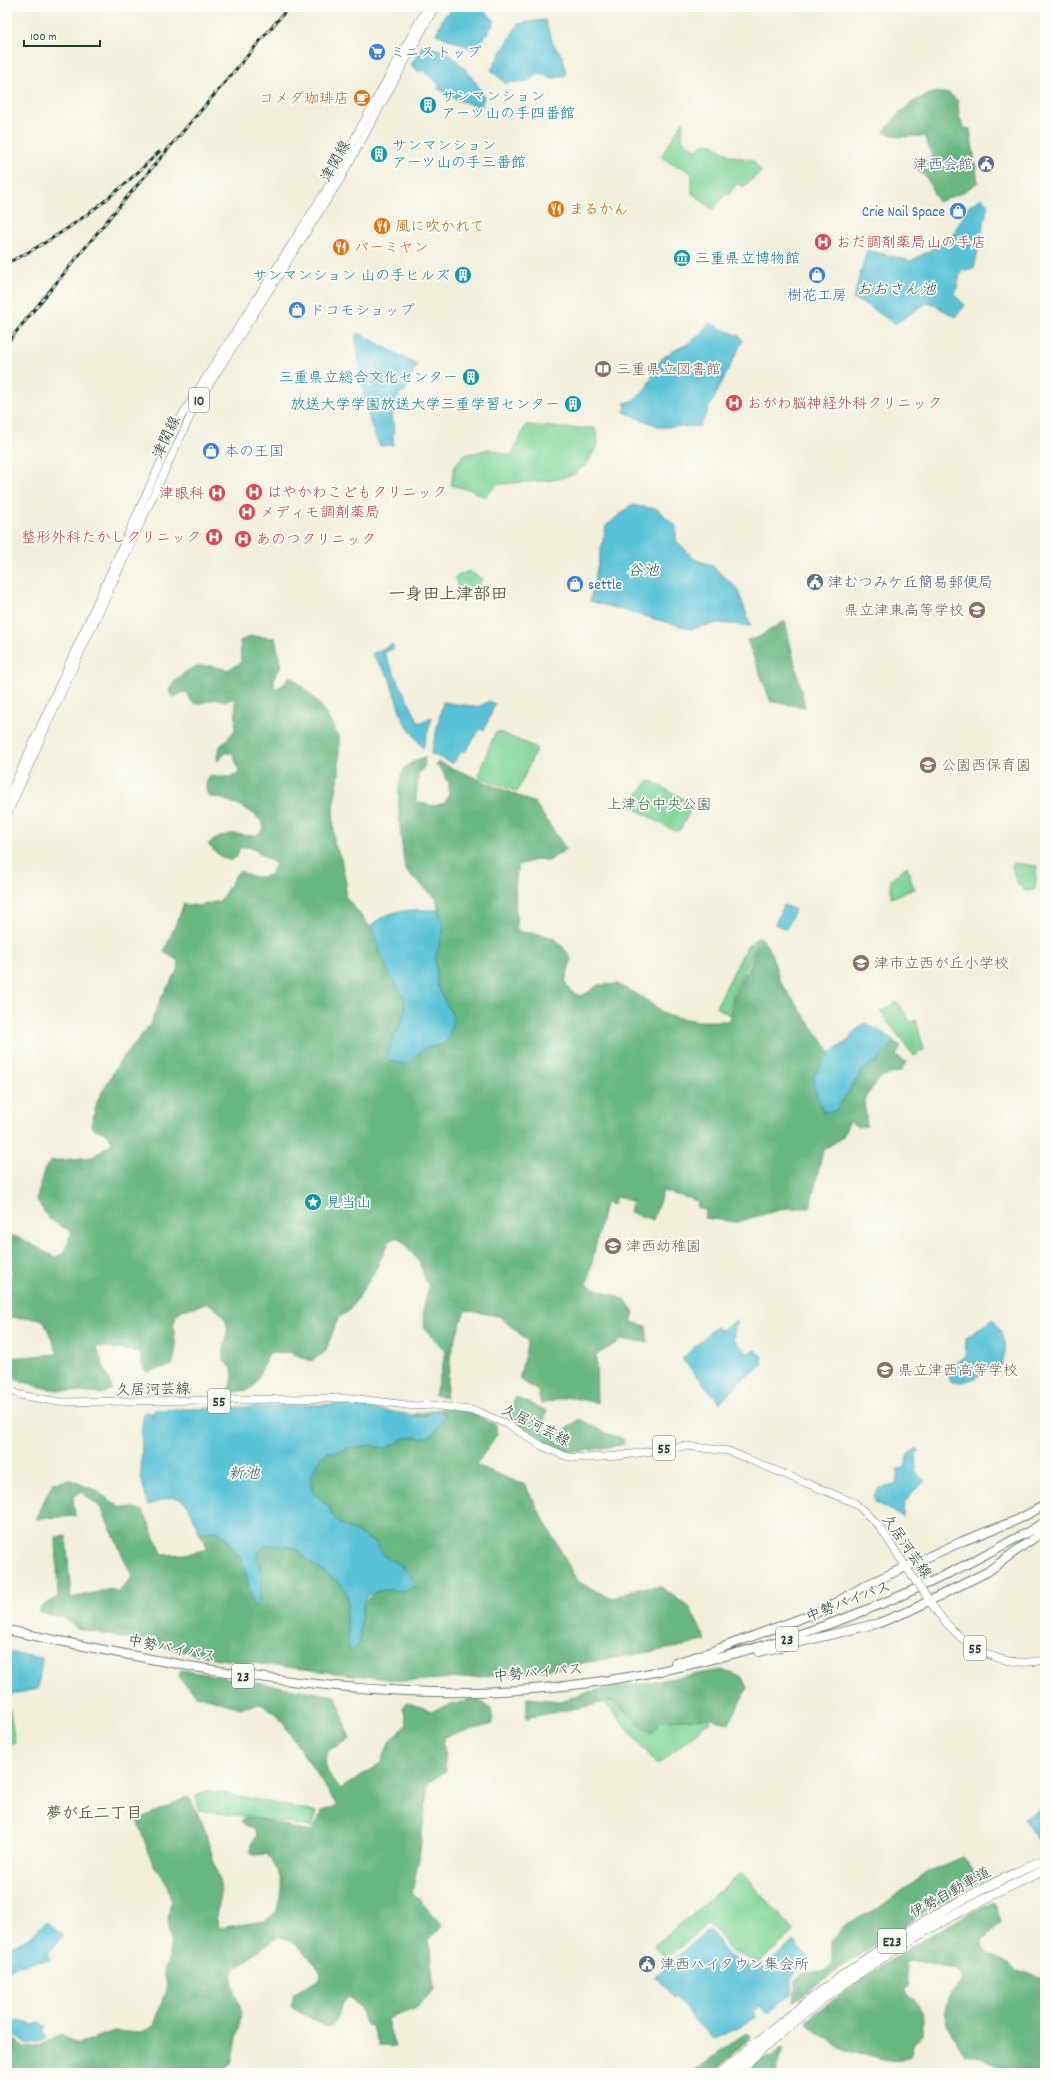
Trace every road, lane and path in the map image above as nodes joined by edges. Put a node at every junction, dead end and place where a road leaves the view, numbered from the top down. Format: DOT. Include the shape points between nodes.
graph roads {
  1 [pos="427,7"];
  2 [pos="435,7"];
  3 [pos="7,800"];
  4 [pos="7,816"];
  5 [pos="7,1388"];
  6 [pos="1045,1505"];
  7 [pos="1045,1522"];
  8 [pos="1045,1530"];
  9 [pos="907,1567"];
  10 [pos="928,1599"];
  11 [pos="7,1630"];
  12 [pos="1045,1660"];
  13 [pos="645,1674"];
  14 [pos="1045,1860"];
  15 [pos="1045,1870"];
  16 [pos="987,1892"];
  17 [pos="768,2038"];
  18 [pos="721,2073"];
  19 [pos="735,2073"];
  1 -- 3 [label="main road, 津関線 / 10" via="325,192 182,415"];
  2 -- 4 [label="main road, 津関線 / 10" via="341,178 194,408"];
  5 -- 9 [label="main road, 久居河芸線 / 55" via="20,1395 59,1402 335,1398 415,1406 457,1407 509,1424 554,1452 577,1458 618,1456 686,1446 723,1450 759,1462 854,1503 879,1526"];
  6 -- 9 [label="highway"];
  7 -- 13 [label="highway, 中勢バイパス / 23" via="963,1567 892,1600 782,1640"];
  8 -- 10 [label="highway" via="987,1572"];
  9 -- 10 [label="main road, 久居河芸線 / 55, bridge"];
  9 -- 13 [label="highway, 23" via="804,1618 707,1653 653,1669"];
  10 -- 12 [label="main road, 久居河芸線 / 55" via="960,1639 978,1649 1006,1661"];
  10 -- 13 [label="highway, 23" via="911,1610 879,1623 707,1666"];
  11 -- 13 [label="highway, 中勢バイパス / 23" via="255,1677 410,1692 508,1690 560,1686"];
  14 -- 16 [label="highway, 伊勢自動車道 / E23"];
  15 -- 16 [label="highway, 伊勢自動車道 / E23"];
  16 -- 17 [label="highway, 伊勢自動車道 / E23" via="808,2006"];
  17 -- 18 [label="highway, 伊勢自動車道 / E23"];
  17 -- 19 [label="highway, 伊勢自動車道 / E23"];
}
